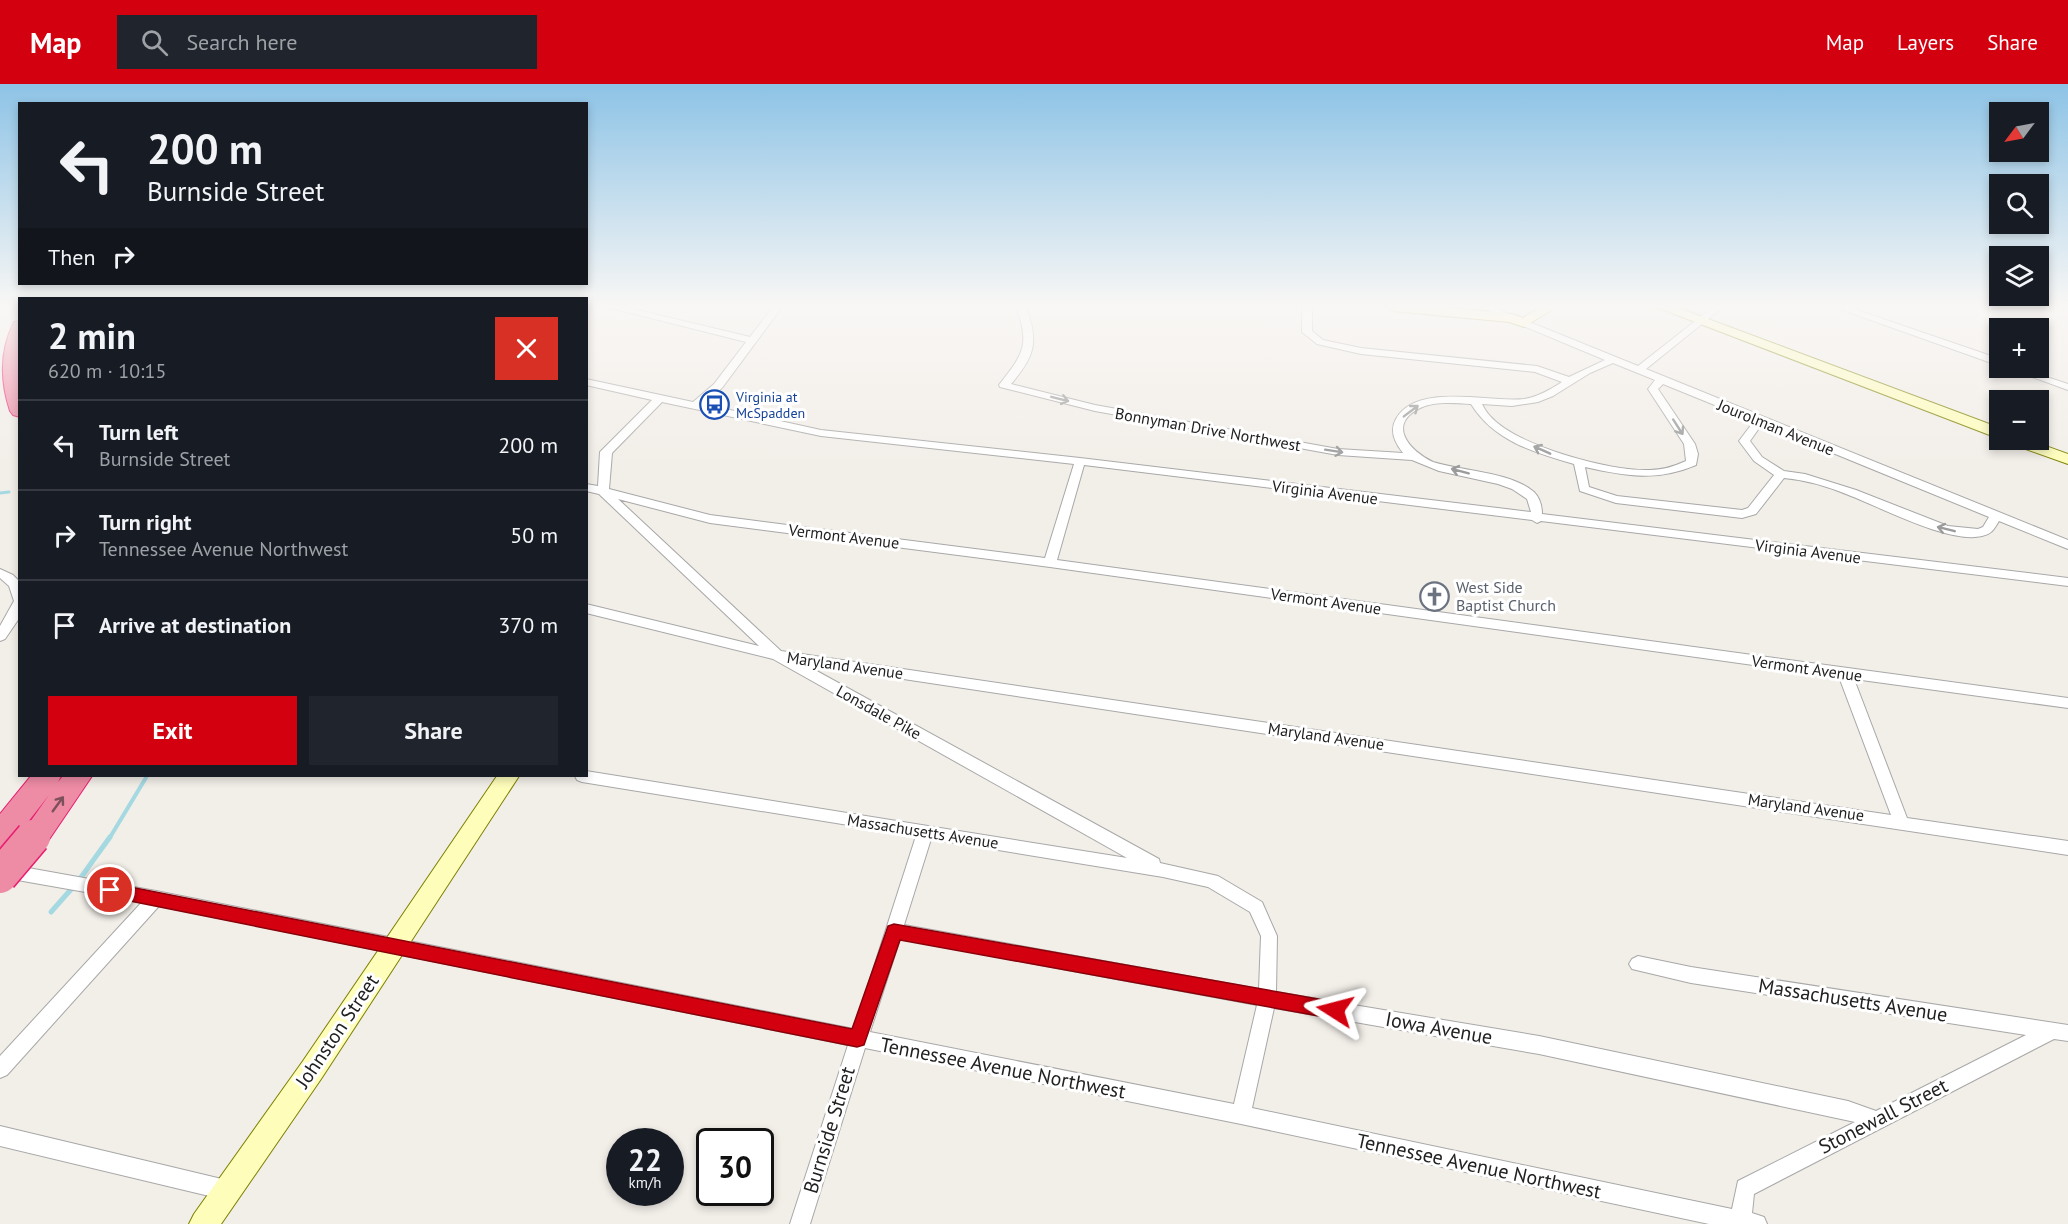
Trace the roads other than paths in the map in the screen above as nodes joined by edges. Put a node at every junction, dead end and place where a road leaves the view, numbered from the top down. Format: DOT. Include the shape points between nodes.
graph roads {
  1 [pos="8,360"];
  2 [pos="738,360"];
  3 [pos="1024,360"];
  4 [pos="1451,360"];
  5 [pos="1612,360"];
  6 [pos="1651,360"];
  7 [pos="1803,360"];
  8 [pos="1638,371"];
  9 [pos="2041,378"];
  10 [pos="1661,380"];
  11 [pos="1570,381"];
  12 [pos="588,382"];
  13 [pos="2068,387"];
  14 [pos="659,399"];
  15 [pos="1476,403"];
  16 [pos="696,405"];
  17 [pos="18,407"];
  18 [pos="1759,421"];
  19 [pos="1989,430"];
  20 [pos="2043,450"];
  21 [pos="1415,458"];
  22 [pos="2068,459"];
  23 [pos="1080,461"];
  24 [pos="1579,463"];
  25 [pos="1781,474"];
  26 [pos="588,487"];
  27 [pos="603,491"];
  28 [pos="1996,516"];
  29 [pos="1537,519"];
  30 [pos="2068,545"];
  31 [pos="1050,563"];
  32 [pos="0,573"];
  33 [pos="2068,582"];
  34 [pos="18,593"];
  35 [pos="18,604"];
  36 [pos="588,608"];
  37 [pos="0,636"];
  38 [pos="777,655"];
  39 [pos="1845,674"];
  40 [pos="2068,703"];
  41 [pos="46,777"];
  42 [pos="77,777"];
  43 [pos="507,777"];
  44 [pos="588,777"];
  45 [pos="1901,822"];
  46 [pos="16,830"];
  47 [pos="926,831"];
  48 [pos="2068,848"];
  49 [pos="0,869"];
  50 [pos="1163,870"];
  51 [pos="0,876"];
  52 [pos="156,898"];
  53 [pos="894,932"];
  54 [pos="393,945"];
  55 [pos="1638,964"];
  56 [pos="1267,999"];
  57 [pos="2060,1032"];
  58 [pos="857,1039"];
  59 [pos="0,1069"];
  60 [pos="1240,1115"];
  61 [pos="1874,1120"];
  62 [pos="0,1136"];
  63 [pos="226,1190"];
  64 [pos="1749,1223"];
  65 [pos="204,1224"];
  66 [pos="800,1224"];
  1 -- 17 [label="highway"];
  2 -- 16 [label="street" via="718,386"];
  3 -- 21 [label="street, Bonnyman Drive Northwest, one-way" via="1004,385 1095,408 1338,452"];
  4 -- 11 [label="street" via="1537,369"];
  5 -- 8 [label="street, Jourolman Avenue"];
  5 -- 11 [label="street"];
  6 -- 8 [label="street"];
  7 -- 19 [label="street"];
  8 -- 10 [label="street, Jourolman Avenue"];
  9 -- 13 [label="street"];
  10 -- 18 [label="street, Jourolman Avenue"];
  10 -- 24 [label="street, one-way" via="1653,388 1656,398 1692,451 1692,463 1676,471 1648,474"];
  11 -- 15 [label="street" via="1552,393 1526,402"];
  12 -- 14 [label="street, Virginia Avenue"];
  14 -- 16 [label="street, Virginia Avenue"];
  14 -- 27 [label="street" via="606,452"];
  21 -- 15 [label="street, one-way" via="1397,433 1407,412 1426,401"];
  24 -- 15 [label="street, one-way" via="1504,432 1487,421"];
  16 -- 23 [label="street, Virginia Avenue" via="820,433"];
  18 -- 25 [label="street" via="1744,441 1758,459"];
  18 -- 28 [label="street, Jourolman Avenue"];
  20 -- 22 [label="street"];
  29 -- 21 [label="street, Bonnyman Drive Northwest, one-way" via="1535,501 1508,483"];
  23 -- 29 [label="street, Virginia Avenue"];
  23 -- 31 [label="street"];
  24 -- 25 [label="street" via="1584,489 1596,495 1742,514 1752,511"];
  28 -- 25 [label="street, one-way" via="1987,530 1979,533 1946,530 1843,489"];
  26 -- 27 [label="street, Vermont Avenue"];
  27 -- 31 [label="street, Vermont Avenue" via="710,519"];
  27 -- 38 [label="street, Lonsdale Pike"];
  28 -- 30 [label="street, Jourolman Avenue"];
  29 -- 33 [label="street, Virginia Avenue"];
  31 -- 39 [label="street, Vermont Avenue"];
  32 -- 34 [label="street" via="11,578"];
  35 -- 37 [label="street"];
  36 -- 38 [label="street, Maryland Avenue"];
  38 -- 45 [label="street, Maryland Avenue"];
  38 -- 50 [label="street, Lonsdale Pike"];
  39 -- 40 [label="street, Vermont Avenue"];
  39 -- 45 [label="street"];
  41 -- 46 [label="highway"];
  46 -- 42 [label="highway, one-way"];
  43 -- 54 [label="street, Johnston Street"];
  44 -- 47 [label="street, Massachusetts Avenue"];
  45 -- 48 [label="street, Maryland Avenue"];
  46 -- 51 [label="highway, bridge"];
  47 -- 50 [label="street, Massachusetts Avenue"];
  47 -- 53 [label="street, Burnside Street"];
  49 -- 52 [label="street, Tennessee Avenue Northwest"];
  50 -- 56 [label="street, Massachusetts Avenue" via="1212,880 1256,907 1269,936"];
  52 -- 54 [label="street, Tennessee Avenue Northwest"];
  52 -- 59 [label="street"];
  53 -- 56 [label="street, Iowa Avenue"];
  53 -- 58 [label="street, Burnside Street"];
  54 -- 58 [label="street, Tennessee Avenue Northwest"];
  54 -- 63 [label="street, Johnston Street" via="312,1070"];
  55 -- 57 [label="street, Massachusetts Avenue"];
  56 -- 60 [label="street"];
  56 -- 61 [label="street, Iowa Avenue" via="1539,1045 1848,1110"];
  57 -- 61 [label="street, Stonewall Street"];
  58 -- 60 [label="street, Tennessee Avenue Northwest"];
  58 -- 66 [label="street, Burnside Street"];
  60 -- 64 [label="street, Tennessee Avenue Northwest"];
  61 -- 64 [label="street, Stonewall Street" via="1745,1188"];
  62 -- 63 [label="street"];
  63 -- 65 [label="street, Johnston Street"];
}
